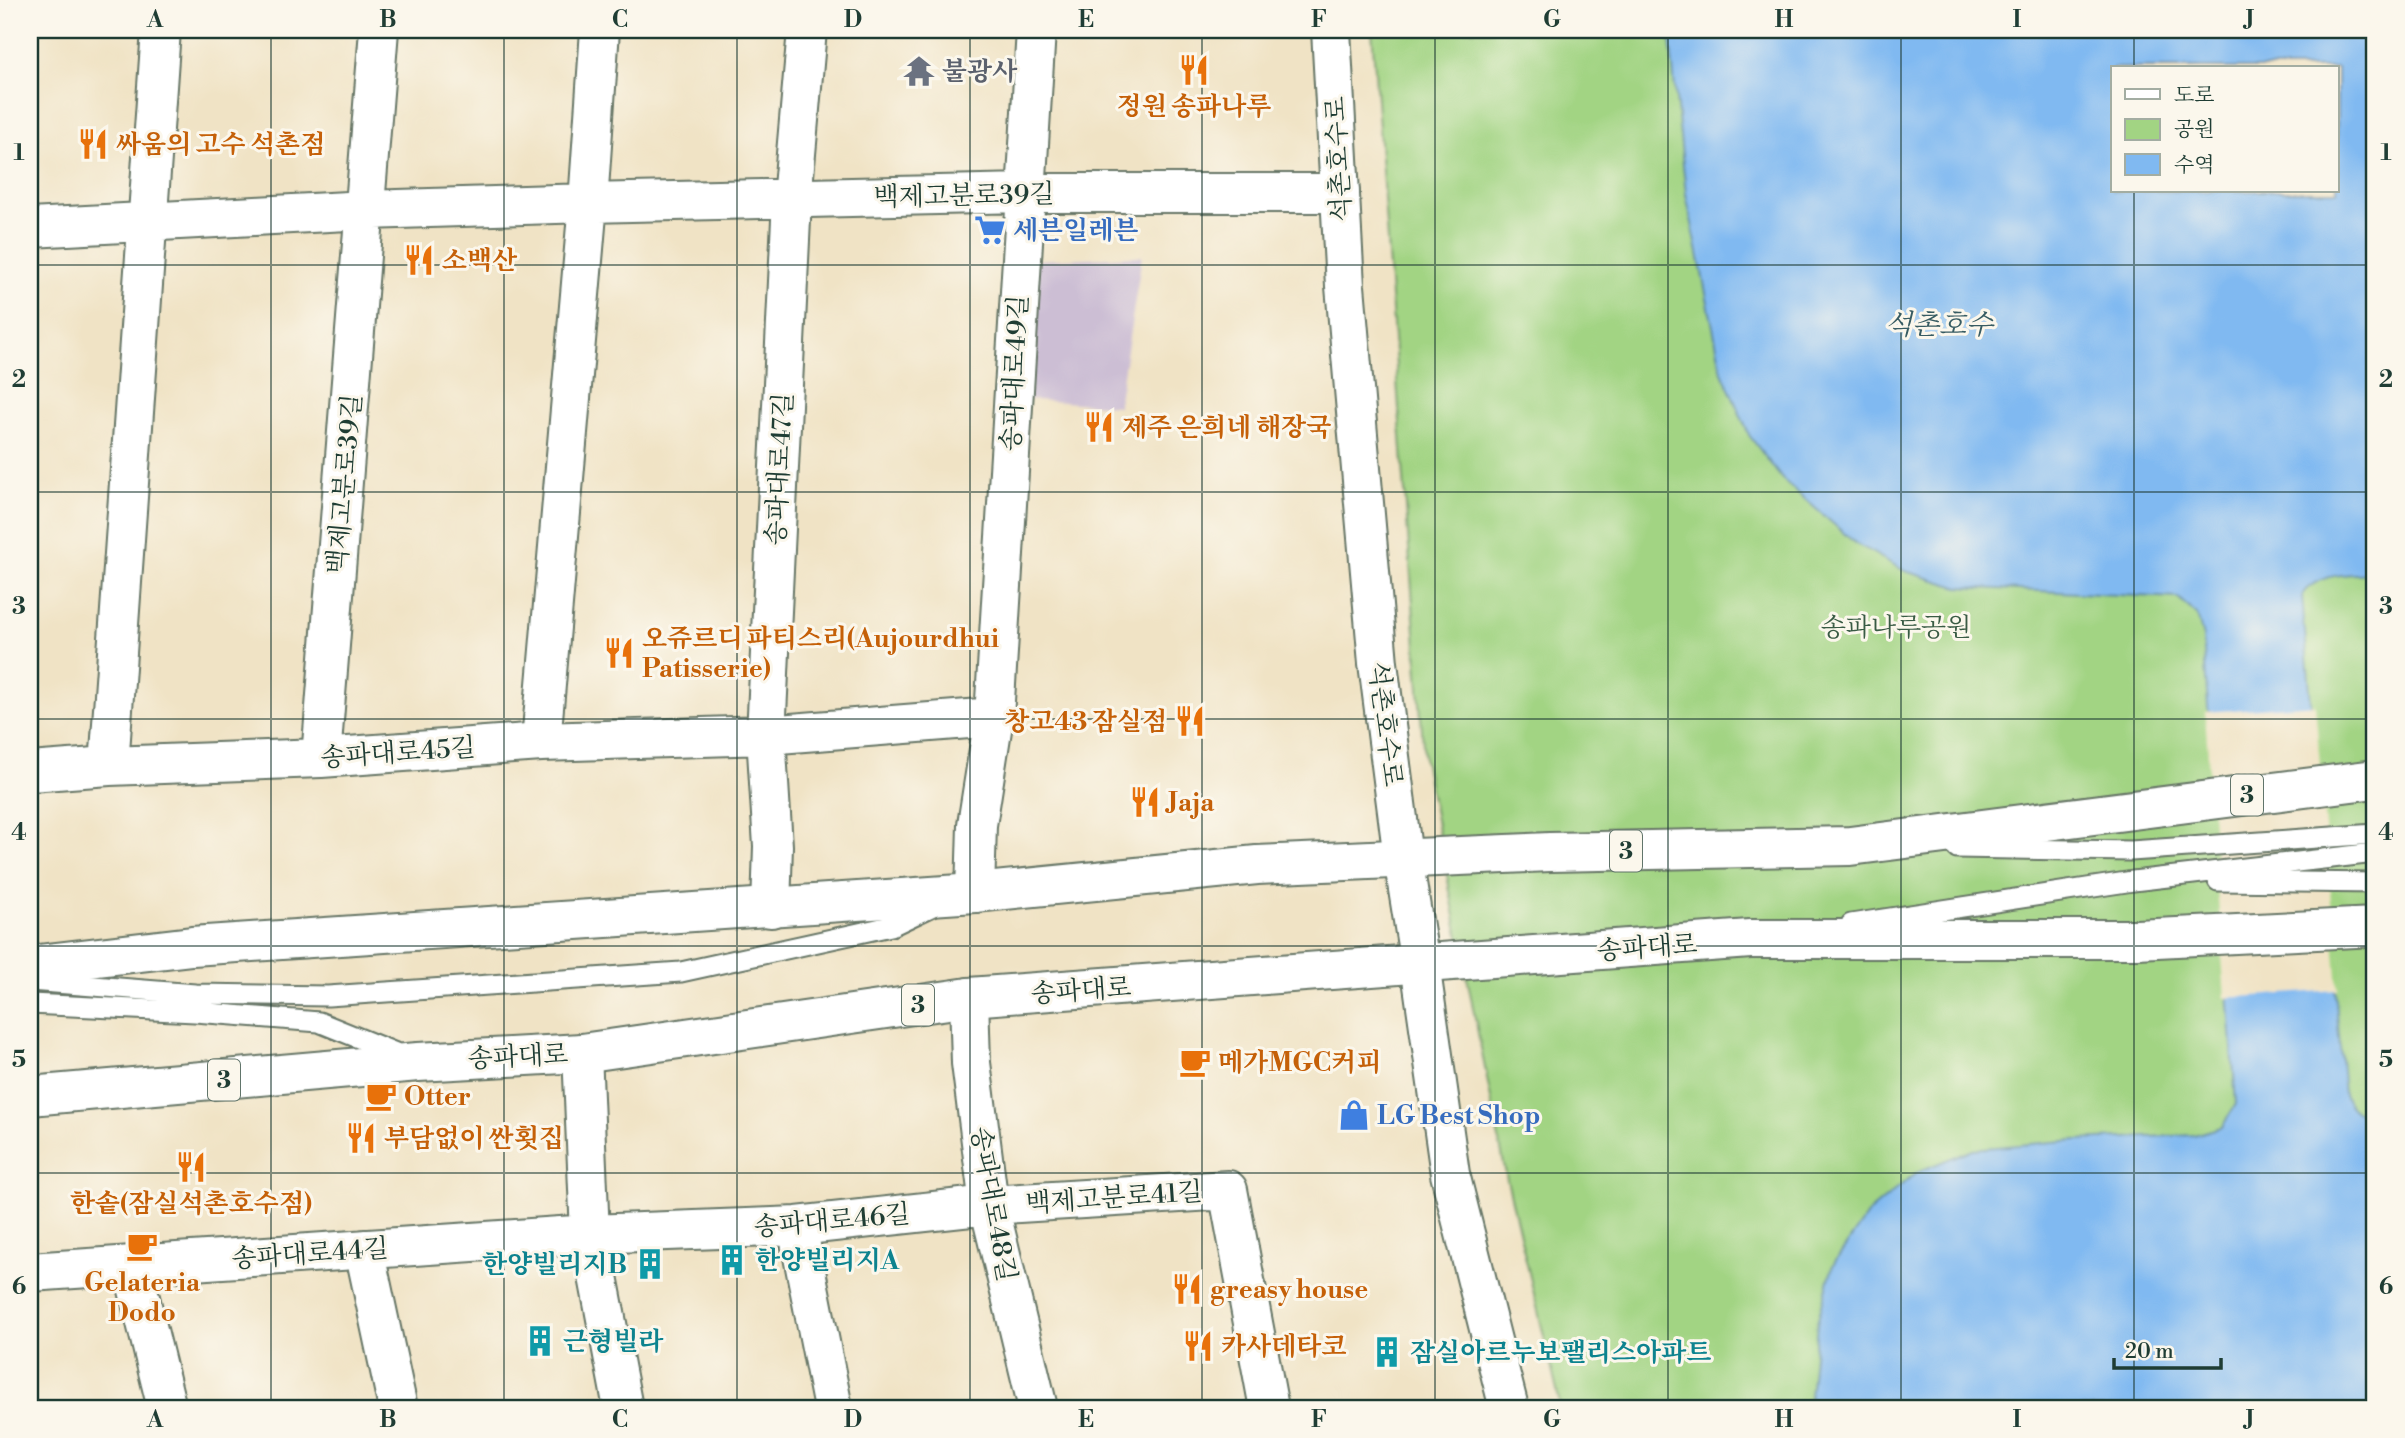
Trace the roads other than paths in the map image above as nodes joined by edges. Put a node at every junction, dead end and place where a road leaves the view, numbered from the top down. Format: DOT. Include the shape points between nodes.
graph roads {
  1 [pos="161,30"];
  2 [pos="379,30"];
  3 [pos="600,30"];
  4 [pos="807,30"];
  5 [pos="1036,30"];
  6 [pos="1331,30"];
  7 [pos="1024,193"];
  8 [pos="1340,193"];
  9 [pos="792,199"];
  10 [pos="588,204"];
  11 [pos="366,210"];
  12 [pos="148,222"];
  13 [pos="30,228"];
  14 [pos="993,717"];
  15 [pos="766,735"];
  16 [pos="541,742"];
  17 [pos="321,758"];
  18 [pos="109,766"];
  19 [pos="30,772"];
  20 [pos="2371,780"];
  21 [pos="2372,843"];
  22 [pos="1850,846"];
  23 [pos="1403,858"];
  24 [pos="2133,881"];
  25 [pos="2373,883"];
  26 [pos="965,894"];
  27 [pos="771,908"];
  28 [pos="2375,928"];
  29 [pos="1750,939"];
  30 [pos="1420,964"];
  31 [pos="30,965"];
  32 [pos="30,981"];
  33 [pos="969,998"];
  34 [pos="30,1004"];
  35 [pos="582,1053"];
  36 [pos="418,1062"];
  37 [pos="30,1096"];
  38 [pos="989,1205"];
  39 [pos="797,1226"];
  40 [pos="590,1234"];
  41 [pos="364,1249"];
  42 [pos="132,1265"];
  43 [pos="30,1272"];
  44 [pos="167,1408"];
  45 [pos="398,1408"];
  46 [pos="624,1408"];
  47 [pos="833,1408"];
  48 [pos="1038,1408"];
  49 [pos="1269,1408"];
  50 [pos="1509,1408"];
  1 -- 12 [label="street"];
  2 -- 11 [label="street, 백제고분로39길"];
  3 -- 10 [label="street"];
  4 -- 9 [label="street, 송파대로47길"];
  5 -- 7 [label="street, 송파대로49길"];
  6 -- 8 [label="street, 석촌호수로"];
  7 -- 8 [label="street, 백제고분로39길"];
  7 -- 9 [label="street, 백제고분로39길"];
  7 -- 14 [label="street, 송파대로49길"];
  8 -- 23 [label="street, 석촌호수로" via="1378,663"];
  9 -- 10 [label="street, 백제고분로39길"];
  9 -- 15 [label="street, 송파대로47길"];
  10 -- 11 [label="street, 백제고분로39길"];
  10 -- 16 [label="street"];
  11 -- 12 [label="street, 백제고분로39길"];
  11 -- 17 [label="street, 백제고분로39길"];
  12 -- 13 [label="street, 백제고분로39길"];
  12 -- 18 [label="street"];
  14 -- 15 [label="street"];
  14 -- 26 [label="street, 송파대로49길"];
  15 -- 16 [label="street, 송파대로45길"];
  15 -- 27 [label="street, 송파대로47길" via="773,846"];
  16 -- 17 [label="street, 송파대로45길"];
  17 -- 18 [label="street, 송파대로45길"];
  18 -- 19 [label="street, 송파대로45길"];
  20 -- 22 [label="street, 3"];
  21 -- 22 [label="lane" via="2131,851"];
  21 -- 24 [label="lane"];
  22 -- 23 [label="street, 3"];
  23 -- 26 [label="street, 3" via="1256,864"];
  23 -- 30 [label="street, 석촌호수로"];
  24 -- 25 [label="lane"];
  24 -- 29 [label="lane"];
  26 -- 27 [label="street, 3"];
  26 -- 32 [label="lane" via="891,926 681,972 328,996 195,994"];
  27 -- 31 [label="street, 3" via="192,946"];
  28 -- 29 [label="street, 송파대로 / 3" via="2137,939"];
  29 -- 30 [label="street, 송파대로 / 3"];
  30 -- 33 [label="street, 송파대로 / 3"];
  30 -- 50 [label="street, 석촌호수로" via="1450,1174"];
  33 -- 35 [label="street, 송파대로 / 3"];
  33 -- 38 [label="street, 송파대로48길" via="971,1063"];
  34 -- 36 [label="lane" via="319,1022"];
  35 -- 36 [label="street, 송파대로 / 3"];
  35 -- 40 [label="street"];
  36 -- 37 [label="street, 송파대로 / 3"];
  38 -- 39 [label="street, 송파대로46길"];
  38 -- 48 [label="street, 송파대로48길"];
  38 -- 49 [label="street, 백제고분로41길" via="1228,1190"];
  39 -- 40 [label="street, 송파대로46길"];
  39 -- 47 [label="street"];
  40 -- 41 [label="street, 송파대로44길"];
  40 -- 46 [label="street"];
  41 -- 42 [label="street, 송파대로44길"];
  41 -- 45 [label="street"];
  42 -- 43 [label="street, 송파대로44길"];
  42 -- 44 [label="street"];
}
